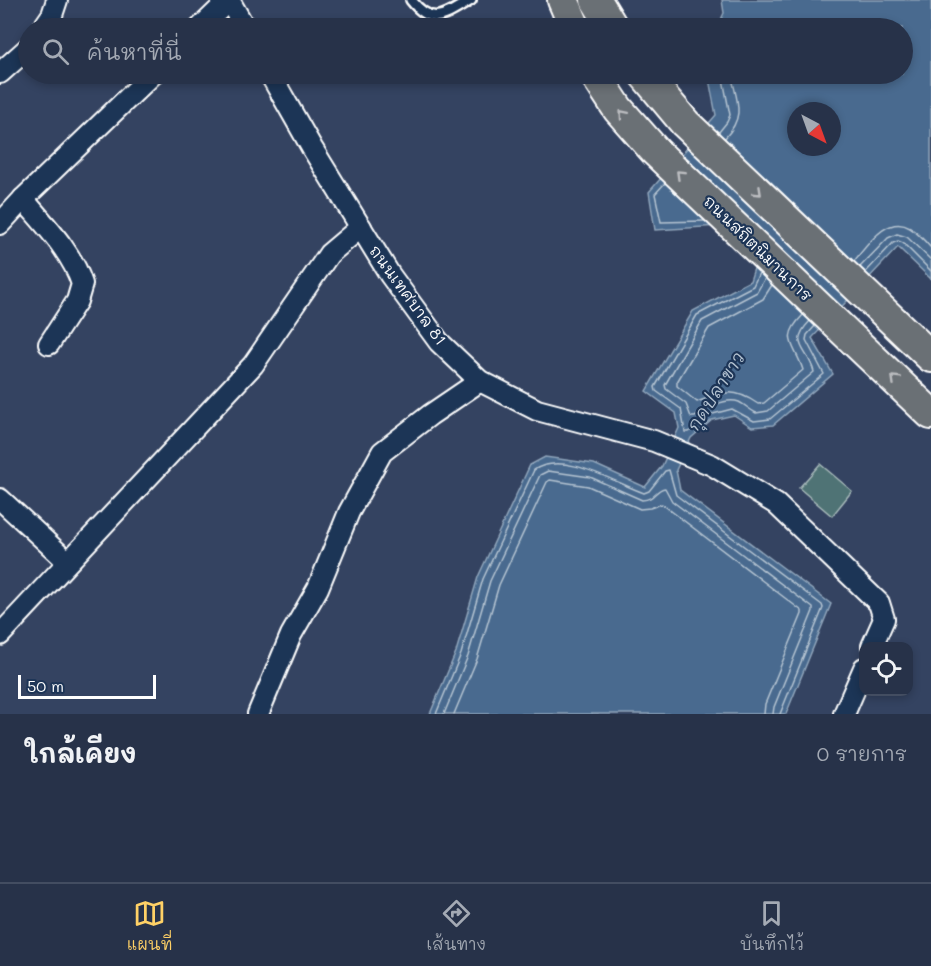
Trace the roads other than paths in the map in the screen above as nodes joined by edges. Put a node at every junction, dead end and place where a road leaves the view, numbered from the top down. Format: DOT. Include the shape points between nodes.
graph roads {
  1 [pos="57,0"];
  2 [pos="229,0"];
  3 [pos="411,0"];
  4 [pos="471,0"];
  5 [pos="562,0"];
  6 [pos="596,0"];
  7 [pos="50,18"];
  8 [pos="210,18"];
  9 [pos="239,18"];
  10 [pos="570,18"];
  11 [pos="607,18"];
  12 [pos="18,57"];
  13 [pos="0,73"];
  14 [pos="143,84"];
  15 [pos="276,84"];
  16 [pos="602,84"];
  17 [pos="652,84"];
  18 [pos="23,199"];
  19 [pos="0,224"];
  20 [pos="361,227"];
  21 [pos="49,344"];
  22 [pos="931,357"];
  23 [pos="480,381"];
  24 [pos="931,414"];
  25 [pos="0,499"];
  26 [pos="67,561"];
  27 [pos="0,634"];
  28 [pos="874,642"];
  29 [pos="859,680"];
  30 [pos="258,714"];
  31 [pos="844,714"];
  1 -- 7 [label="street"];
  2 -- 8 [label="street"];
  2 -- 9 [label="street"];
  3 -- 4 [label="lane" via="421,13 435,17"];
  5 -- 10 [label="main road"];
  6 -- 11 [label="main road"];
  12 -- 13 [label="street"];
  14 -- 18 [label="street"];
  15 -- 20 [label="street, ถนนเทศบาล 81"];
  24 -- 16 [label="main road, ถนนสถิตนิมานการ, one-way" via="656,152"];
  17 -- 22 [label="main road, one-way" via="685,123"];
  18 -- 19 [label="street"];
  18 -- 21 [label="street" via="58,242 82,284 77,301"];
  20 -- 23 [label="street, ถนนเทศบาล 81" via="439,342"];
  20 -- 26 [label="street" via="329,254 253,365"];
  23 -- 28 [label="street, ถนนเทศบาล 81" via="537,410 654,441 712,465 776,504 879,603 884,619"];
  23 -- 30 [label="street" via="382,452 349,512"];
  25 -- 26 [label="street"];
  26 -- 27 [label="street"];
  29 -- 31 [label="street"];
}
